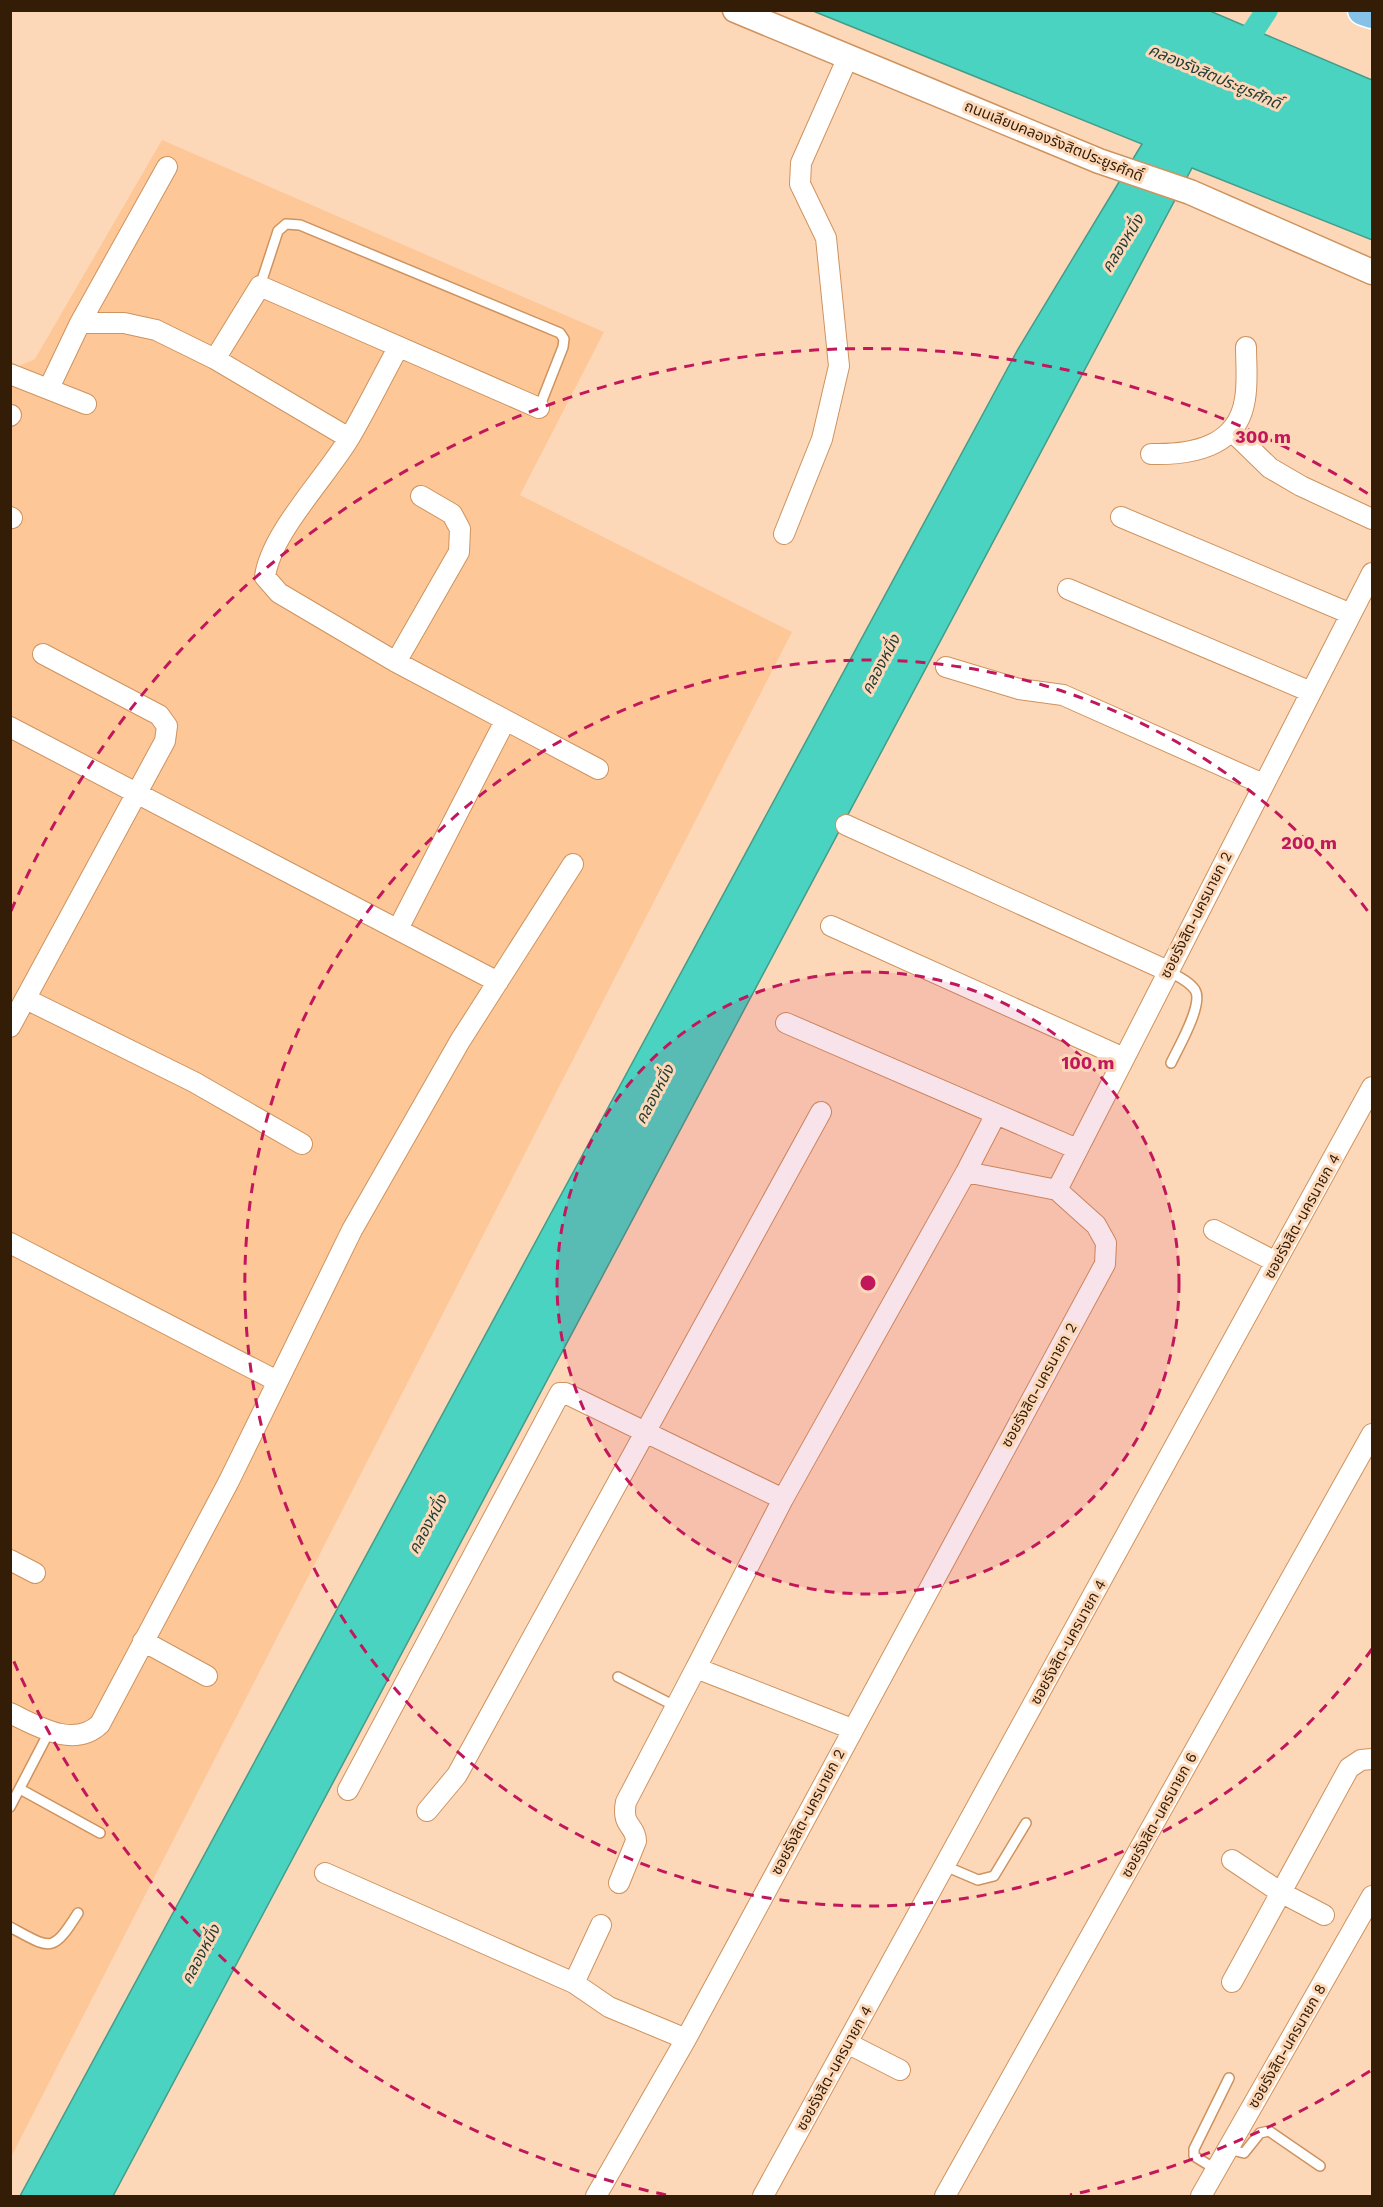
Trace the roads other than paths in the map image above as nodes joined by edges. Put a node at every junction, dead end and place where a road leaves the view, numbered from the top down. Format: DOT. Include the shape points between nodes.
graph roads {
  1 [pos="735,10"];
  2 [pos="1363,10"];
  3 [pos="1372,13"];
  4 [pos="848,57"];
  5 [pos="167,167"];
  6 [pos="1372,272"];
  7 [pos="260,286"];
  8 [pos="80,323"];
  9 [pos="1246,347"];
  10 [pos="398,348"];
  11 [pos="215,360"];
  12 [pos="10,374"];
  13 [pos="49,388"];
  14 [pos="86,404"];
  15 [pos="539,408"];
  16 [pos="1233,432"];
  17 [pos="349,438"];
  18 [pos="1151,454"];
  19 [pos="421,496"];
  20 [pos="1121,518"];
  21 [pos="1372,519"];
  22 [pos="784,534"];
  23 [pos="1372,573"];
  24 [pos="1068,589"];
  25 [pos="1351,614"];
  26 [pos="43,654"];
  27 [pos="396,662"];
  28 [pos="946,667"];
  29 [pos="1311,692"];
  30 [pos="505,721"];
  31 [pos="10,727"];
  32 [pos="597,769"];
  33 [pos="1263,784"];
  34 [pos="136,792"];
  35 [pos="846,825"];
  36 [pos="573,864"];
  37 [pos="831,926"];
  38 [pos="399,927"];
  39 [pos="1168,971"];
  40 [pos="498,982"];
  41 [pos="27,999"];
  42 [pos="786,1023"];
  43 [pos="10,1027"];
  44 [pos="1124,1058"];
  45 [pos="1170,1063"];
  46 [pos="1372,1087"];
  47 [pos="821,1112"];
  48 [pos="996,1114"];
  49 [pos="302,1144"];
  50 [pos="1077,1149"];
  51 [pos="966,1172"];
  52 [pos="1057,1190"];
  53 [pos="1214,1230"];
  54 [pos="10,1243"];
  55 [pos="1276,1262"];
  56 [pos="277,1381"];
  57 [pos="647,1431"];
  58 [pos="1372,1434"];
  59 [pos="783,1499"];
  60 [pos="10,1560"];
  61 [pos="36,1573"];
  62 [pos="143,1641"];
  63 [pos="696,1668"];
  64 [pos="207,1676"];
  65 [pos="618,1677"];
  66 [pos="675,1706"];
  67 [pos="10,1713"];
  68 [pos="852,1730"];
  69 [pos="49,1732"];
  70 [pos="1372,1759"];
  71 [pos="20,1789"];
  72 [pos="348,1790"];
  73 [pos="10,1807"];
  74 [pos="428,1811"];
  75 [pos="1026,1823"];
  76 [pos="100,1833"];
  77 [pos="1232,1860"];
  78 [pos="945,1866"];
  79 [pos="325,1873"];
  80 [pos="618,1883"];
  81 [pos="1280,1892"];
  82 [pos="1372,1896"];
  83 [pos="78,1913"];
  84 [pos="1324,1915"];
  85 [pos="601,1925"];
  86 [pos="10,1927"];
  87 [pos="1232,1982"];
  88 [pos="574,1983"];
  89 [pos="686,2039"];
  90 [pos="847,2043"];
  91 [pos="900,2070"];
  92 [pos="1229,2078"];
  93 [pos="1228,2149"];
  94 [pos="1320,2166"];
  95 [pos="1216,2170"];
  96 [pos="596,2196"];
  97 [pos="763,2196"];
  98 [pos="945,2196"];
  99 [pos="1201,2196"];
  1 -- 4 [label="street, ถนนเลียบคลองรังสิตประยูรศักดิ์"];
  2 -- 3 [label="main road"];
  4 -- 6 [label="street, ถนนเลียบคลองรังสิตประยูรศักดิ์" via="1098,161 1190,192"];
  4 -- 22 [label="street" via="801,163 800,184 826,238 839,366 822,439"];
  5 -- 8 [label="street"];
  7 -- 10 [label="street"];
  7 -- 11 [label="street"];
  7 -- 15 [label="lane" via="278,231 286,224 300,225 561,333 563,347"];
  8 -- 11 [label="street" via="124,323 156,330"];
  8 -- 13 [label="street"];
  9 -- 16 [label="street" via="1245,400"];
  10 -- 15 [label="street"];
  10 -- 17 [label="street"];
  11 -- 17 [label="street"];
  12 -- 13 [label="street"];
  13 -- 14 [label="street"];
  16 -- 18 [label="street" via="1181,455"];
  16 -- 21 [label="street" via="1270,468"];
  17 -- 27 [label="street" via="279,540 267,562 265,577 279,593"];
  19 -- 27 [label="street" via="452,514 460,529 459,552"];
  20 -- 25 [label="street"];
  23 -- 25 [label="street, ซอยรังสิต-นครนายก 2"];
  24 -- 29 [label="street"];
  25 -- 29 [label="street, ซอยรังสิต-นครนายก 2"];
  26 -- 34 [label="street" via="159,715 167,726 165,741"];
  27 -- 30 [label="street"];
  28 -- 33 [label="street" via="1010,687 1063,695"];
  29 -- 33 [label="street, ซอยรังสิต-นครนายก 2"];
  30 -- 32 [label="street"];
  30 -- 38 [label="street"];
  31 -- 34 [label="street"];
  33 -- 39 [label="street, ซอยรังสิต-นครนายก 2"];
  34 -- 38 [label="street"];
  34 -- 41 [label="street"];
  35 -- 39 [label="street"];
  36 -- 40 [label="street"];
  37 -- 44 [label="street"];
  38 -- 40 [label="street"];
  39 -- 44 [label="street, ซอยรังสิต-นครนายก 2"];
  39 -- 45 [label="lane" via="1196,992 1197,1005"];
  40 -- 56 [label="street" via="352,1230"];
  41 -- 43 [label="street"];
  41 -- 49 [label="street" via="194,1082"];
  42 -- 48 [label="street"];
  44 -- 50 [label="street, ซอยรังสิต-นครนายก 2"];
  46 -- 55 [label="street, ซอยรังสิต-นครนายก 4"];
  47 -- 57 [label="street"];
  48 -- 50 [label="street"];
  48 -- 51 [label="street"];
  50 -- 52 [label="street, ซอยรังสิต-นครนายก 2"];
  51 -- 52 [label="street"];
  51 -- 59 [label="street"];
  52 -- 68 [label="street, ซอยรังสิต-นครนายก 2" via="1096,1225 1106,1243 1105,1264"];
  53 -- 55 [label="street"];
  54 -- 56 [label="street"];
  55 -- 78 [label="street, ซอยรังสิต-นครนายก 4"];
  56 -- 62 [label="street" via="230,1481"];
  57 -- 59 [label="street"];
  57 -- 72 [label="street" via="565,1393 558,1395"];
  57 -- 74 [label="street" via="457,1775"];
  58 -- 98 [label="street, ซอยรังสิต-นครนายก 6"];
  59 -- 63 [label="street"];
  60 -- 61 [label="street"];
  62 -- 64 [label="street"];
  62 -- 69 [label="street" via="93,1731 66,1735"];
  63 -- 66 [label="street"];
  63 -- 68 [label="street"];
  65 -- 66 [label="lane"];
  66 -- 80 [label="street" via="626,1802 626,1823 636,1841"];
  67 -- 69 [label="street"];
  68 -- 89 [label="street, ซอยรังสิต-นครนายก 2"];
  69 -- 71 [label="lane"];
  70 -- 81 [label="street" via="1349,1768"];
  71 -- 73 [label="lane"];
  71 -- 76 [label="lane"];
  75 -- 78 [label="lane" via="994,1876 978,1880"];
  77 -- 81 [label="street"];
  78 -- 90 [label="street, ซอยรังสิต-นครนายก 4"];
  79 -- 88 [label="street"];
  81 -- 84 [label="street"];
  81 -- 87 [label="street"];
  82 -- 93 [label="street, ซอยรังสิต-นครนายก 8"];
  83 -- 86 [label="lane" via="62,1939 53,1945 44,1945"];
  85 -- 88 [label="street"];
  88 -- 89 [label="street" via="609,2007"];
  89 -- 96 [label="street, ซอยรังสิต-นครนายก 2"];
  90 -- 91 [label="street"];
  90 -- 97 [label="street, ซอยรังสิต-นครนายก 4"];
  92 -- 95 [label="lane" via="1194,2149 1194,2156"];
  93 -- 94 [label="lane" via="1244,2153 1260,2133 1269,2131"];
  93 -- 95 [label="street, ซอยรังสิต-นครนายก 8"];
  95 -- 99 [label="street, ซอยรังสิต-นครนายก 8"];
}
